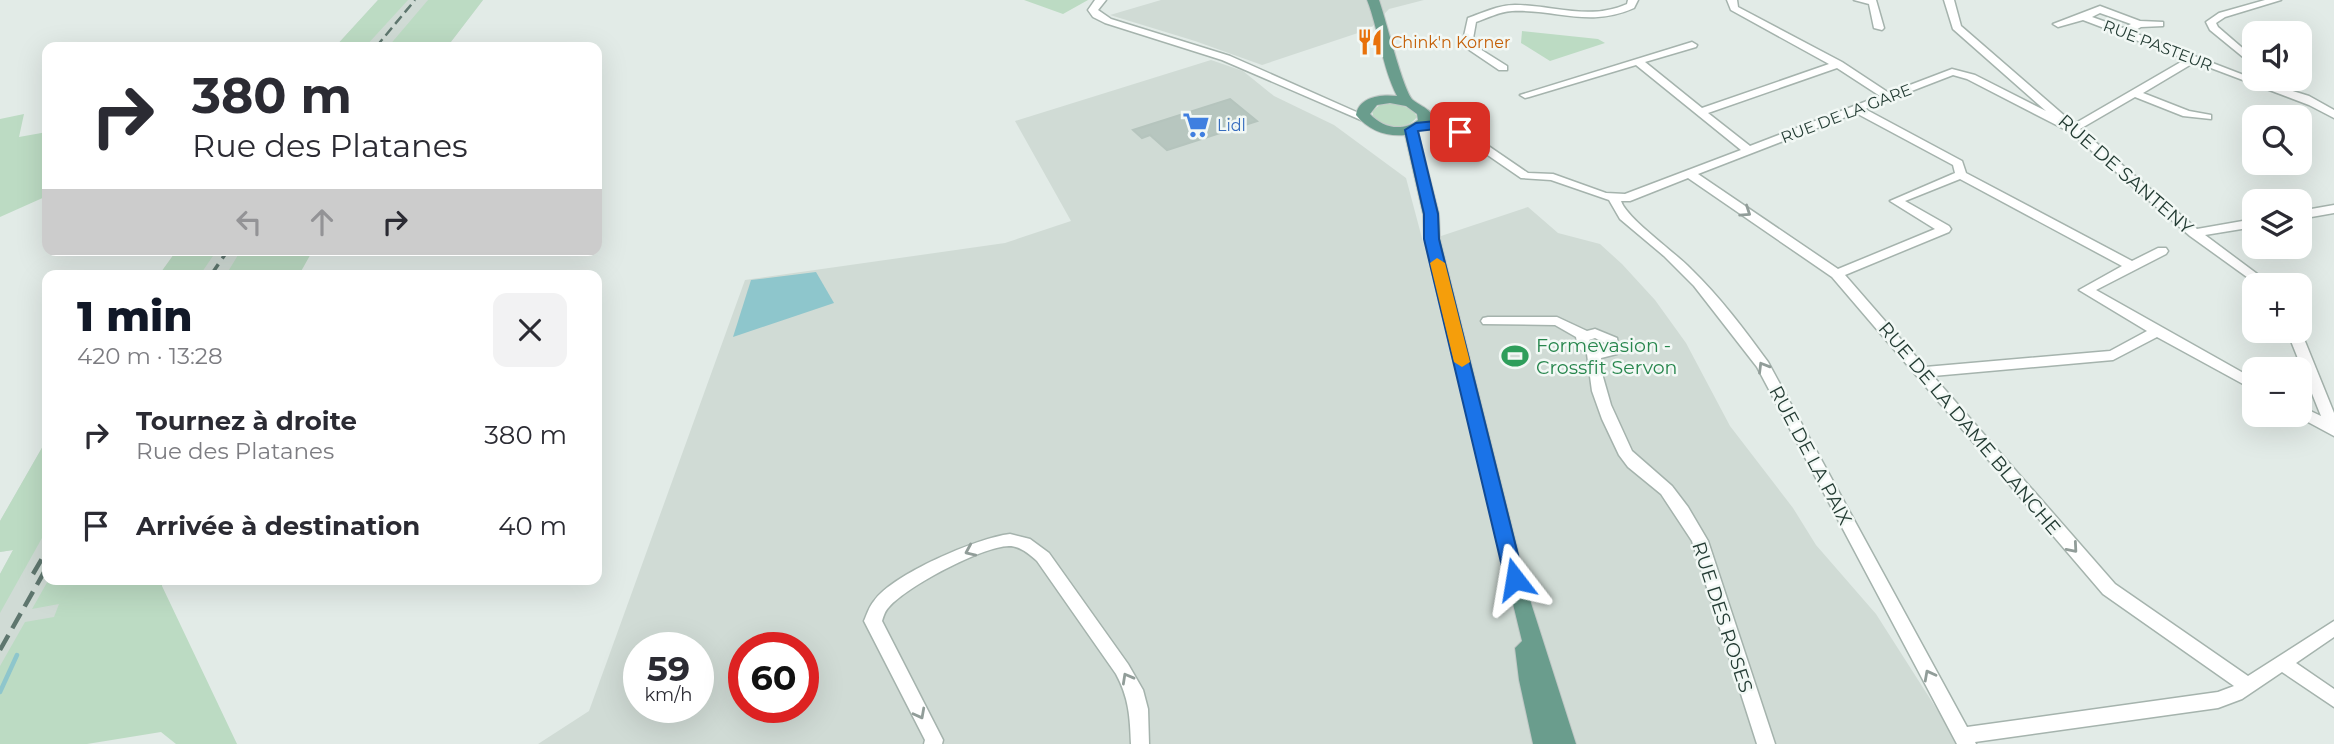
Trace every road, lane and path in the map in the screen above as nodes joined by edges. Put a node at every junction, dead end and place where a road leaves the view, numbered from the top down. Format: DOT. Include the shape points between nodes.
graph roads {
  1 [pos="1101,0"];
  2 [pos="1633,0"];
  3 [pos="1732,0"];
  4 [pos="1860,0"];
  5 [pos="1948,0"];
  6 [pos="2276,0"];
  7 [pos="1375,5"];
  8 [pos="2084,17"];
  9 [pos="2058,24"];
  10 [pos="2139,24"];
  11 [pos="2160,24"];
  12 [pos="1879,28"];
  13 [pos="2123,32"];
  14 [pos="1692,45"];
  15 [pos="2242,53"];
  16 [pos="2194,58"];
  17 [pos="1637,61"];
  18 [pos="1838,64"];
  19 [pos="1503,68"];
  20 [pos="2294,91"];
  21 [pos="2134,93"];
  22 [pos="1525,95"];
  23 [pos="1888,97"];
  24 [pos="1384,99"];
  25 [pos="1407,101"];
  26 [pos="2311,102"];
  27 [pos="1856,109"];
  28 [pos="1366,112"];
  29 [pos="1700,112"];
  30 [pos="2334,116"];
  31 [pos="2207,117"];
  32 [pos="1418,123"];
  33 [pos="2073,129"];
  34 [pos="1391,131"];
  35 [pos="1749,151"];
  36 [pos="1689,173"];
  37 [pos="1961,175"];
  38 [pos="1614,198"];
  39 [pos="2334,209"];
  40 [pos="2312,213"];
  41 [pos="2242,225"];
  42 [pos="2194,233"];
  43 [pos="1432,239"];
  44 [pos="2162,251"];
  45 [pos="2131,267"];
  46 [pos="2249,273"];
  47 [pos="1837,274"];
  48 [pos="1488,321"];
  49 [pos="2157,331"];
  50 [pos="1584,335"];
  51 [pos="2299,343"];
  52 [pos="1594,353"];
  53 [pos="1922,372"];
  54 [pos="2242,378"];
  55 [pos="2312,418"];
  56 [pos="2334,430"];
  57 [pos="1521,603"];
  58 [pos="2334,628"];
  59 [pos="2282,663"];
  60 [pos="2248,686"];
  61 [pos="2334,699"];
  62 [pos="1964,740"];
  63 [pos="933,744"];
  64 [pos="1140,744"];
  65 [pos="1545,744"];
  66 [pos="1564,744"];
  67 [pos="1766,744"];
  1 -- 28 [label="street" via="1093,10 1108,21 1226,58 1335,107"];
  2 -- 19 [label="street" via="1625,10 1604,16 1511,8 1471,20 1467,45"];
  3 -- 18 [label="street" via="1734,8"];
  4 -- 12 [label="street" via="1873,2"];
  5 -- 33 [label="street, RUE DE SANTENY" via="1956,27"];
  6 -- 15 [label="street" via="2211,22"];
  7 -- 24 [label="main road" via="1391,83"];
  7 -- 25 [label="main road" via="1397,83"];
  8 -- 9 [label="street"];
  8 -- 10 [label="street" via="2100,9"];
  8 -- 13 [label="street, RUE PASTEUR"];
  10 -- 11 [label="street"];
  10 -- 13 [label="street"];
  13 -- 16 [label="street, RUE PASTEUR"];
  14 -- 17 [label="street"];
  16 -- 21 [label="street"];
  16 -- 26 [label="street, RUE PASTEUR"];
  17 -- 22 [label="street"];
  17 -- 29 [label="street"];
  18 -- 23 [label="street"];
  18 -- 29 [label="street"];
  20 -- 26 [label="street"];
  21 -- 31 [label="street"];
  21 -- 33 [label="street"];
  23 -- 27 [label="street, RUE DE LA GARE"];
  23 -- 33 [label="street, RUE DE LA GARE" via="1958,72"];
  24 -- 25 [label="main road"];
  24 -- 28 [label="main road"];
  25 -- 32 [label="main road"];
  26 -- 30 [label="street"];
  27 -- 35 [label="street, RUE DE LA GARE"];
  27 -- 37 [label="street" via="1958,163"];
  28 -- 34 [label="main road" via="1372,125"];
  29 -- 35 [label="street"];
  32 -- 34 [label="main road"];
  32 -- 38 [label="street" via="1451,127 1525,176 1553,177"];
  32 -- 43 [label="main road"];
  33 -- 42 [label="street, RUE DE SANTENY"];
  34 -- 43 [label="main road" via="1406,149"];
  35 -- 36 [label="street, RUE DE LA GARE"];
  36 -- 38 [label="street, RUE DE LA GARE" via="1626,198"];
  36 -- 47 [label="street, RUE DE LA DAME BLANCHE, one-way"];
  37 -- 45 [label="street"];
  37 -- 47 [label="street" via="1896,201 1945,229"];
  62 -- 38 [label="street, RUE DE LA PAIX, one-way" via="1763,365 1680,262 1618,211"];
  39 -- 40 [label="street"];
  41 -- 42 [label="street"];
  42 -- 46 [label="street, RUE DE SANTENY"];
  43 -- 57 [label="main road"];
  44 -- 45 [label="street"];
  45 -- 49 [label="street" via="2087,290"];
  47 -- 53 [label="street, RUE DE LA DAME BLANCHE"];
  48 -- 50 [label="street" via="1557,321"];
  49 -- 53 [label="street" via="2113,355"];
  49 -- 54 [label="street"];
  50 -- 52 [label="street" via="1582,345"];
  50 -- 52 [label="street" via="1600,334 1612,341 1614,348 1609,353"];
  51 -- 56 [label="street"];
  52 -- 67 [label="street, RUE DES ROSES" via="1592,363 1607,412 1629,457 1661,484 1700,541"];
  53 -- 60 [label="street, RUE DE LA DAME BLANCHE, one-way" via="2109,589"];
  55 -- 56 [label="street"];
  57 -- 65 [label="main road" via="1530,680"];
  57 -- 66 [label="main road"];
  58 -- 59 [label="street"];
  59 -- 60 [label="street"];
  59 -- 61 [label="street"];
  60 -- 62 [label="street" via="2218,700"];
  64 -- 63 [label="street, one-way" via="1139,709 1122,668 1043,557 1029,544 1009,540 965,553 898,590 880,604 873,621"];
}
